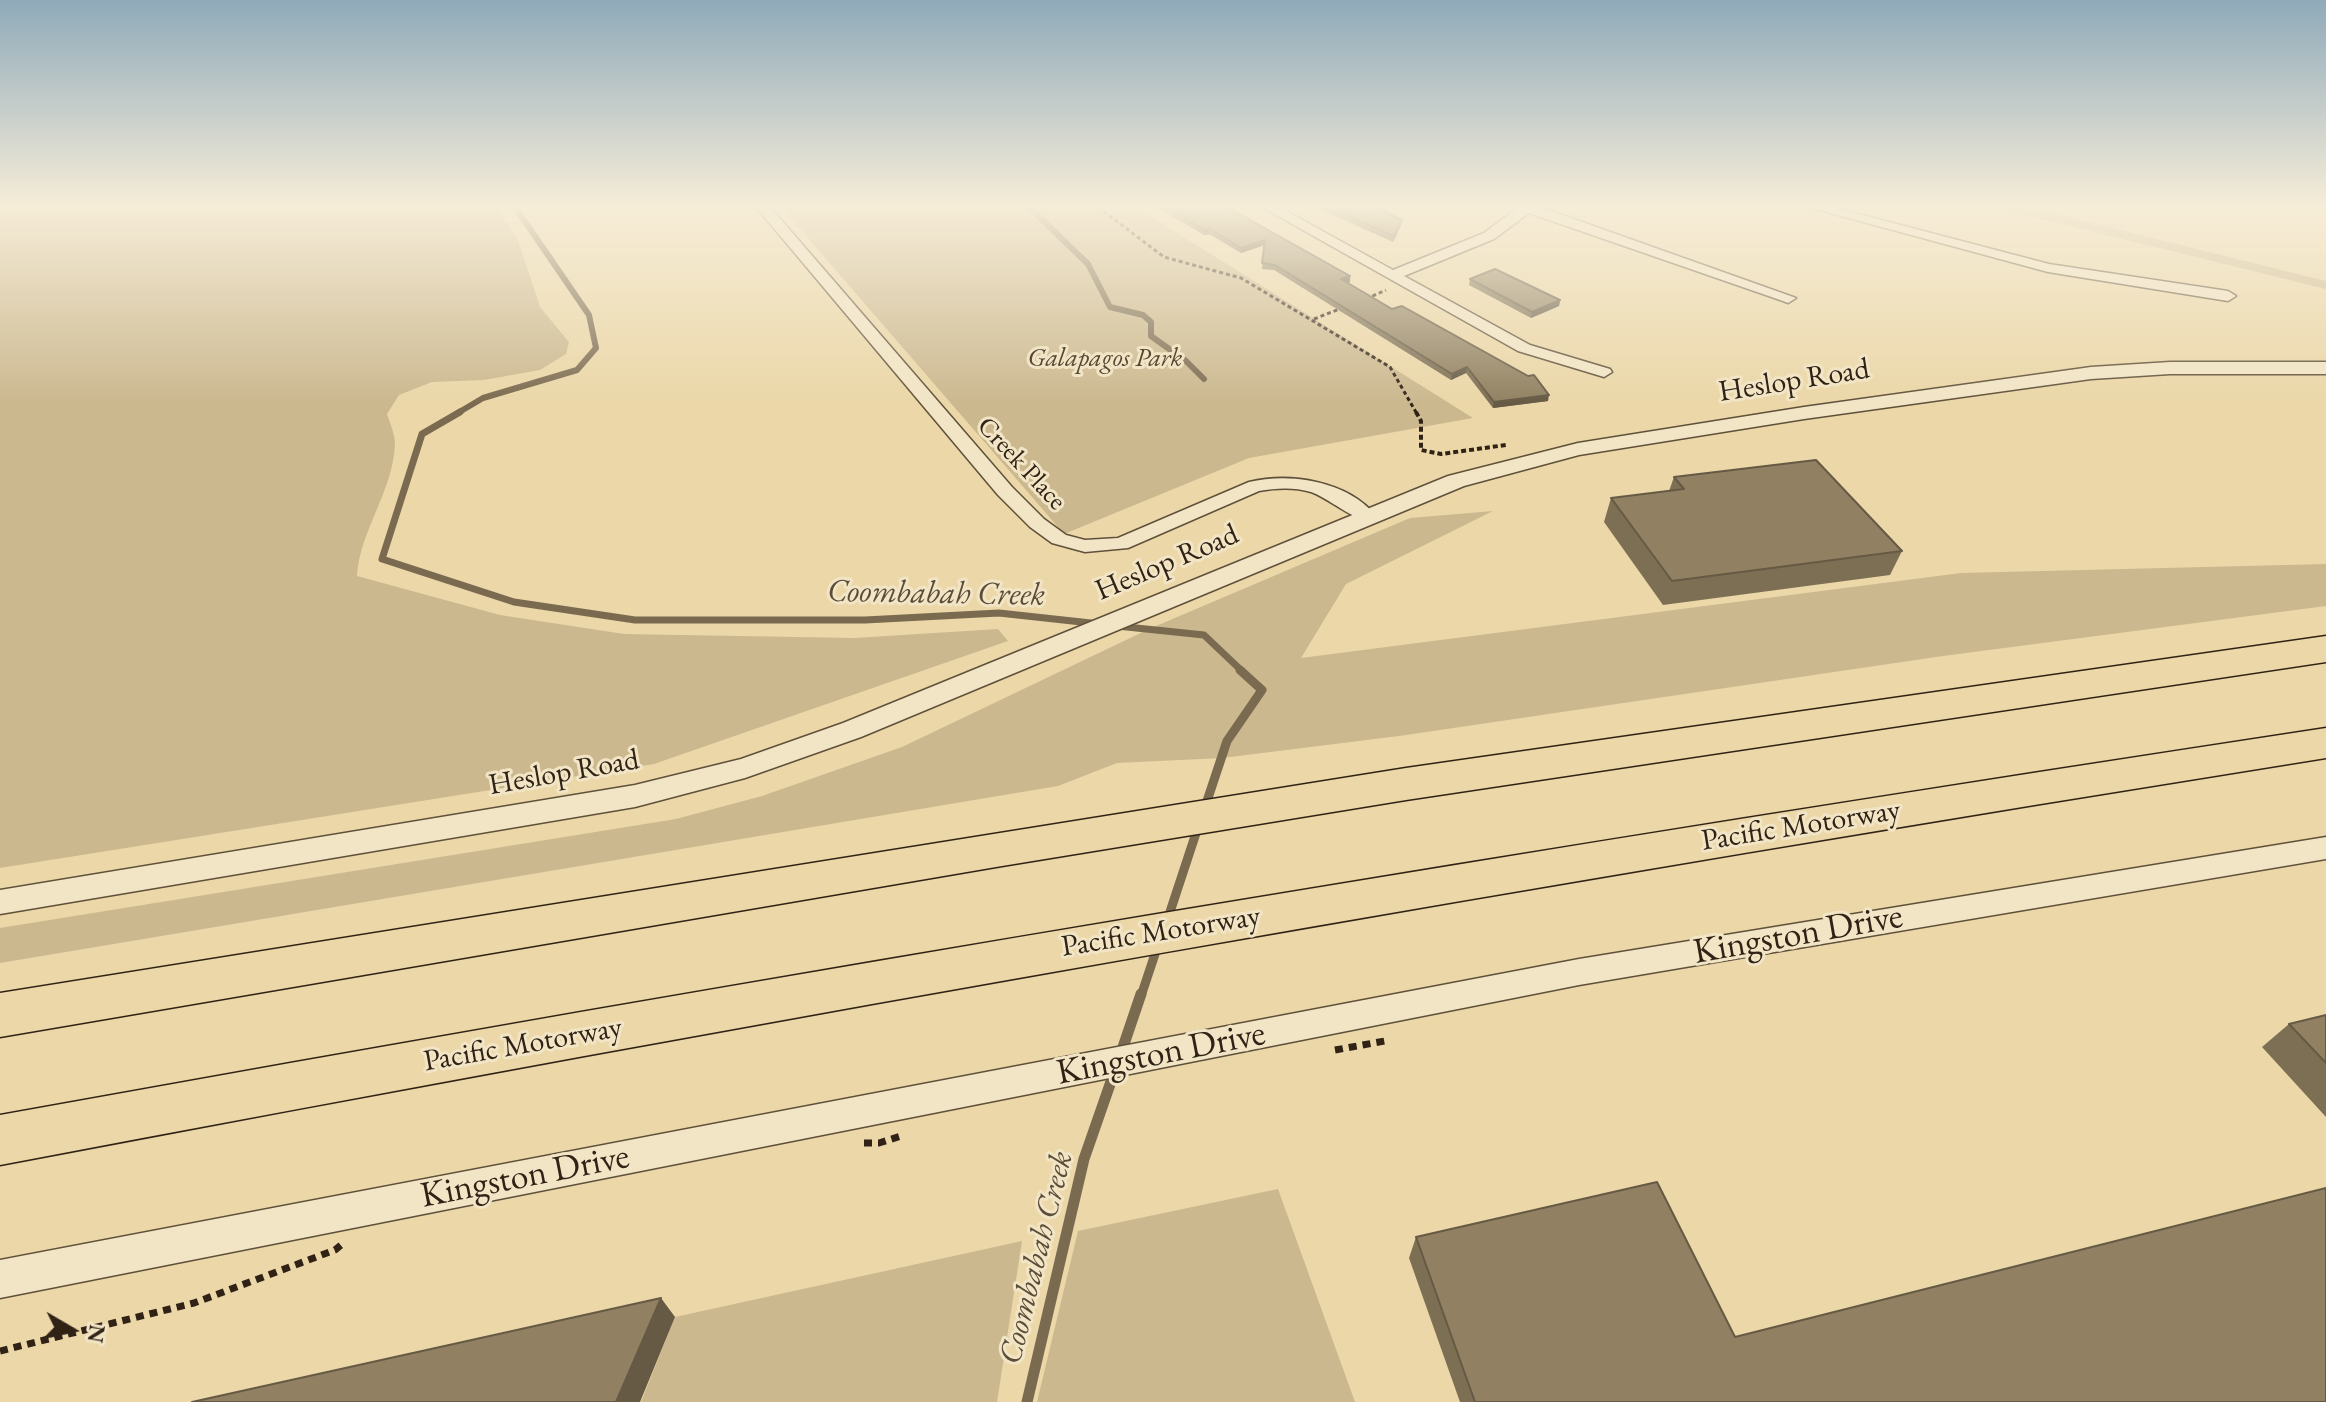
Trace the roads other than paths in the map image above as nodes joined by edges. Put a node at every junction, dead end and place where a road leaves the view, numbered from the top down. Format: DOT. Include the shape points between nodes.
graph roads {
  1 [pos="818,272"];
  2 [pos="1385,272"];
  3 [pos="1414,272"];
  4 [pos="1714,272"];
  5 [pos="2076,272"];
  6 [pos="1398,280"];
  7 [pos="2228,296"];
  8 [pos="1788,298"];
  9 [pos="2326,368"];
  10 [pos="1604,372"];
  11 [pos="1367,516"];
  12 [pos="2326,649"];
  13 [pos="2326,743"];
  14 [pos="2326,848"];
  15 [pos="0,902"];
  16 [pos="0,1015"];
  17 [pos="0,1140"];
  18 [pos="0,1279"];
  1 -- 11 [label="street, Creek Place" via="1005,491 1059,539 1085,546 1121,544 1275,481 1317,486"];
  2 -- 6 [label="street"];
  3 -- 6 [label="street"];
  4 -- 8 [label="street"];
  5 -- 7 [label="street"];
  6 -- 10 [label="street" via="1524,348"];
  9 -- 11 [label="street, Heslop Road" via="2091,373 1648,437 1456,481"];
  11 -- 15 [label="street, Heslop Road" via="790,754 691,784"];
  12 -- 16 [label="highway" via="1406,784"];
  13 -- 17 [label="highway, Pacific Motorway" via="980,962"];
  14 -- 18 [label="street, Kingston Drive" via="1579,972"];
}
